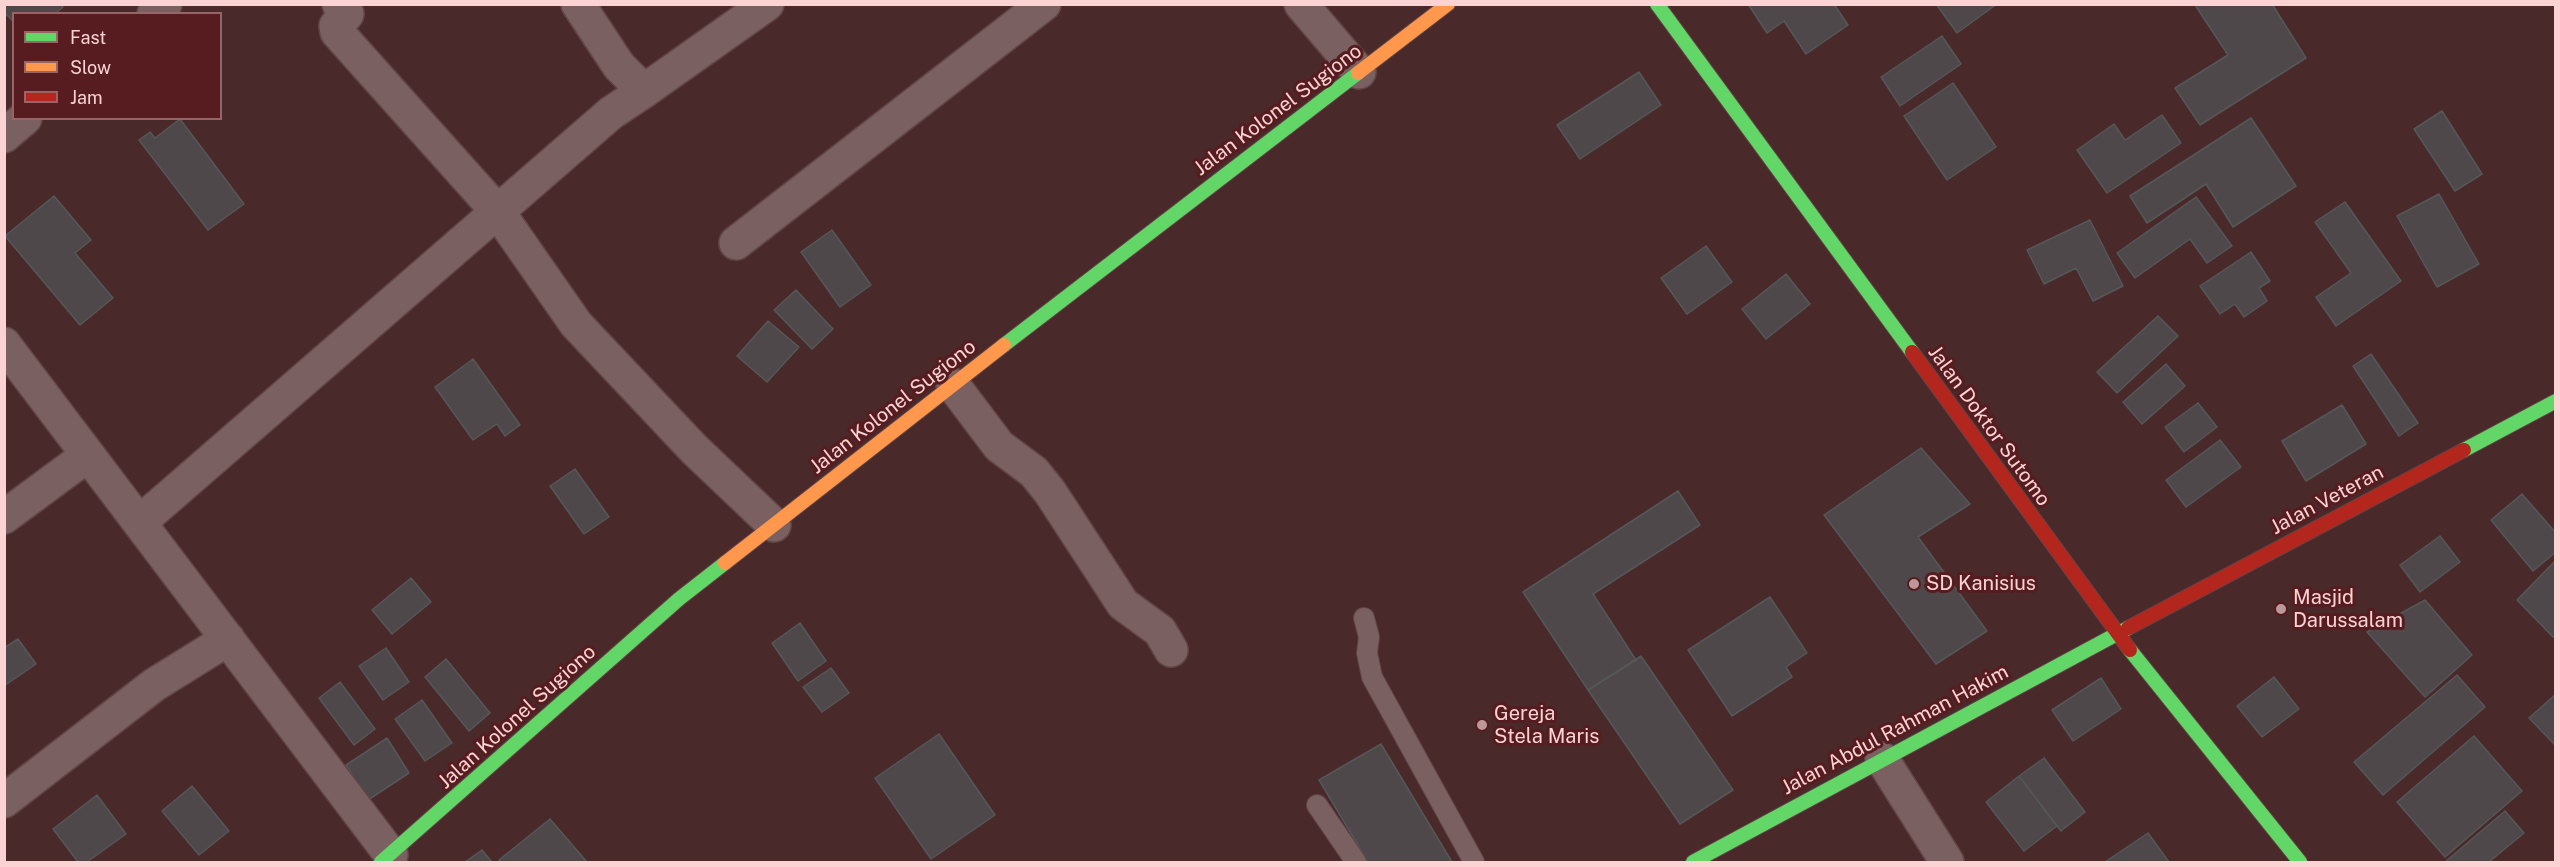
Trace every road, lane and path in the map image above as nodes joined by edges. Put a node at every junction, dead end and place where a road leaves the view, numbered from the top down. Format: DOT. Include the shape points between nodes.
graph roads {
  1 [pos="339,4"];
  2 [pos="578,4"];
  3 [pos="767,4"];
  4 [pos="1044,4"];
  5 [pos="1301,4"];
  6 [pos="1448,4"];
  7 [pos="1657,4"];
  8 [pos="1359,72"];
  9 [pos="644,91"];
  10 [pos="24,120"];
  11 [pos="4,136"];
  12 [pos="498,212"];
  13 [pos="736,243"];
  14 [pos="4,344"];
  15 [pos="953,385"];
  16 [pos="2556,401"];
  17 [pos="88,455"];
  18 [pos="4,517"];
  19 [pos="140,522"];
  20 [pos="774,525"];
  21 [pos="1364,618"];
  22 [pos="2117,633"];
  23 [pos="228,639"];
  24 [pos="1171,650"];
  25 [pos="1882,759"];
  26 [pos="4,801"];
  27 [pos="1317,805"];
  28 [pos="386,859"];
  29 [pos="1356,862"];
  30 [pos="1474,862"];
  31 [pos="1693,862"];
  32 [pos="1947,862"];
  33 [pos="2301,862"];
  1 -- 12 [label="street" via="347,14 336,26 337,32"];
  2 -- 9 [label="street" via="619,66"];
  3 -- 9 [label="street"];
  4 -- 13 [label="street"];
  5 -- 8 [label="street"];
  6 -- 8 [label="street, Jalan Kolonel Sugiono"];
  7 -- 22 [label="street, Jalan Doktor Sutomo"];
  8 -- 15 [label="street, Jalan Kolonel Sugiono"];
  9 -- 12 [label="street" via="611,112"];
  10 -- 11 [label="street"];
  12 -- 19 [label="street"];
  12 -- 20 [label="street" via="576,324"];
  14 -- 17 [label="street"];
  15 -- 20 [label="street, Jalan Kolonel Sugiono"];
  15 -- 24 [label="street" via="999,446 1034,472 1050,492 1123,604 1160,631"];
  16 -- 22 [label="street, Jalan Veteran"];
  17 -- 18 [label="street"];
  17 -- 19 [label="street"];
  19 -- 23 [label="street"];
  20 -- 28 [label="street, Jalan Kolonel Sugiono" via="679,599"];
  21 -- 30 [label="lane" via="1372,677"];
  22 -- 25 [label="street, Jalan Abdul Rahman Hakim"];
  22 -- 33 [label="street, Jalan Doktor Sutomo"];
  23 -- 26 [label="street" via="154,685"];
  23 -- 28 [label="street"];
  25 -- 31 [label="street, Jalan Abdul Rahman Hakim"];
  25 -- 32 [label="street"];
  27 -- 29 [label="lane"];
}
